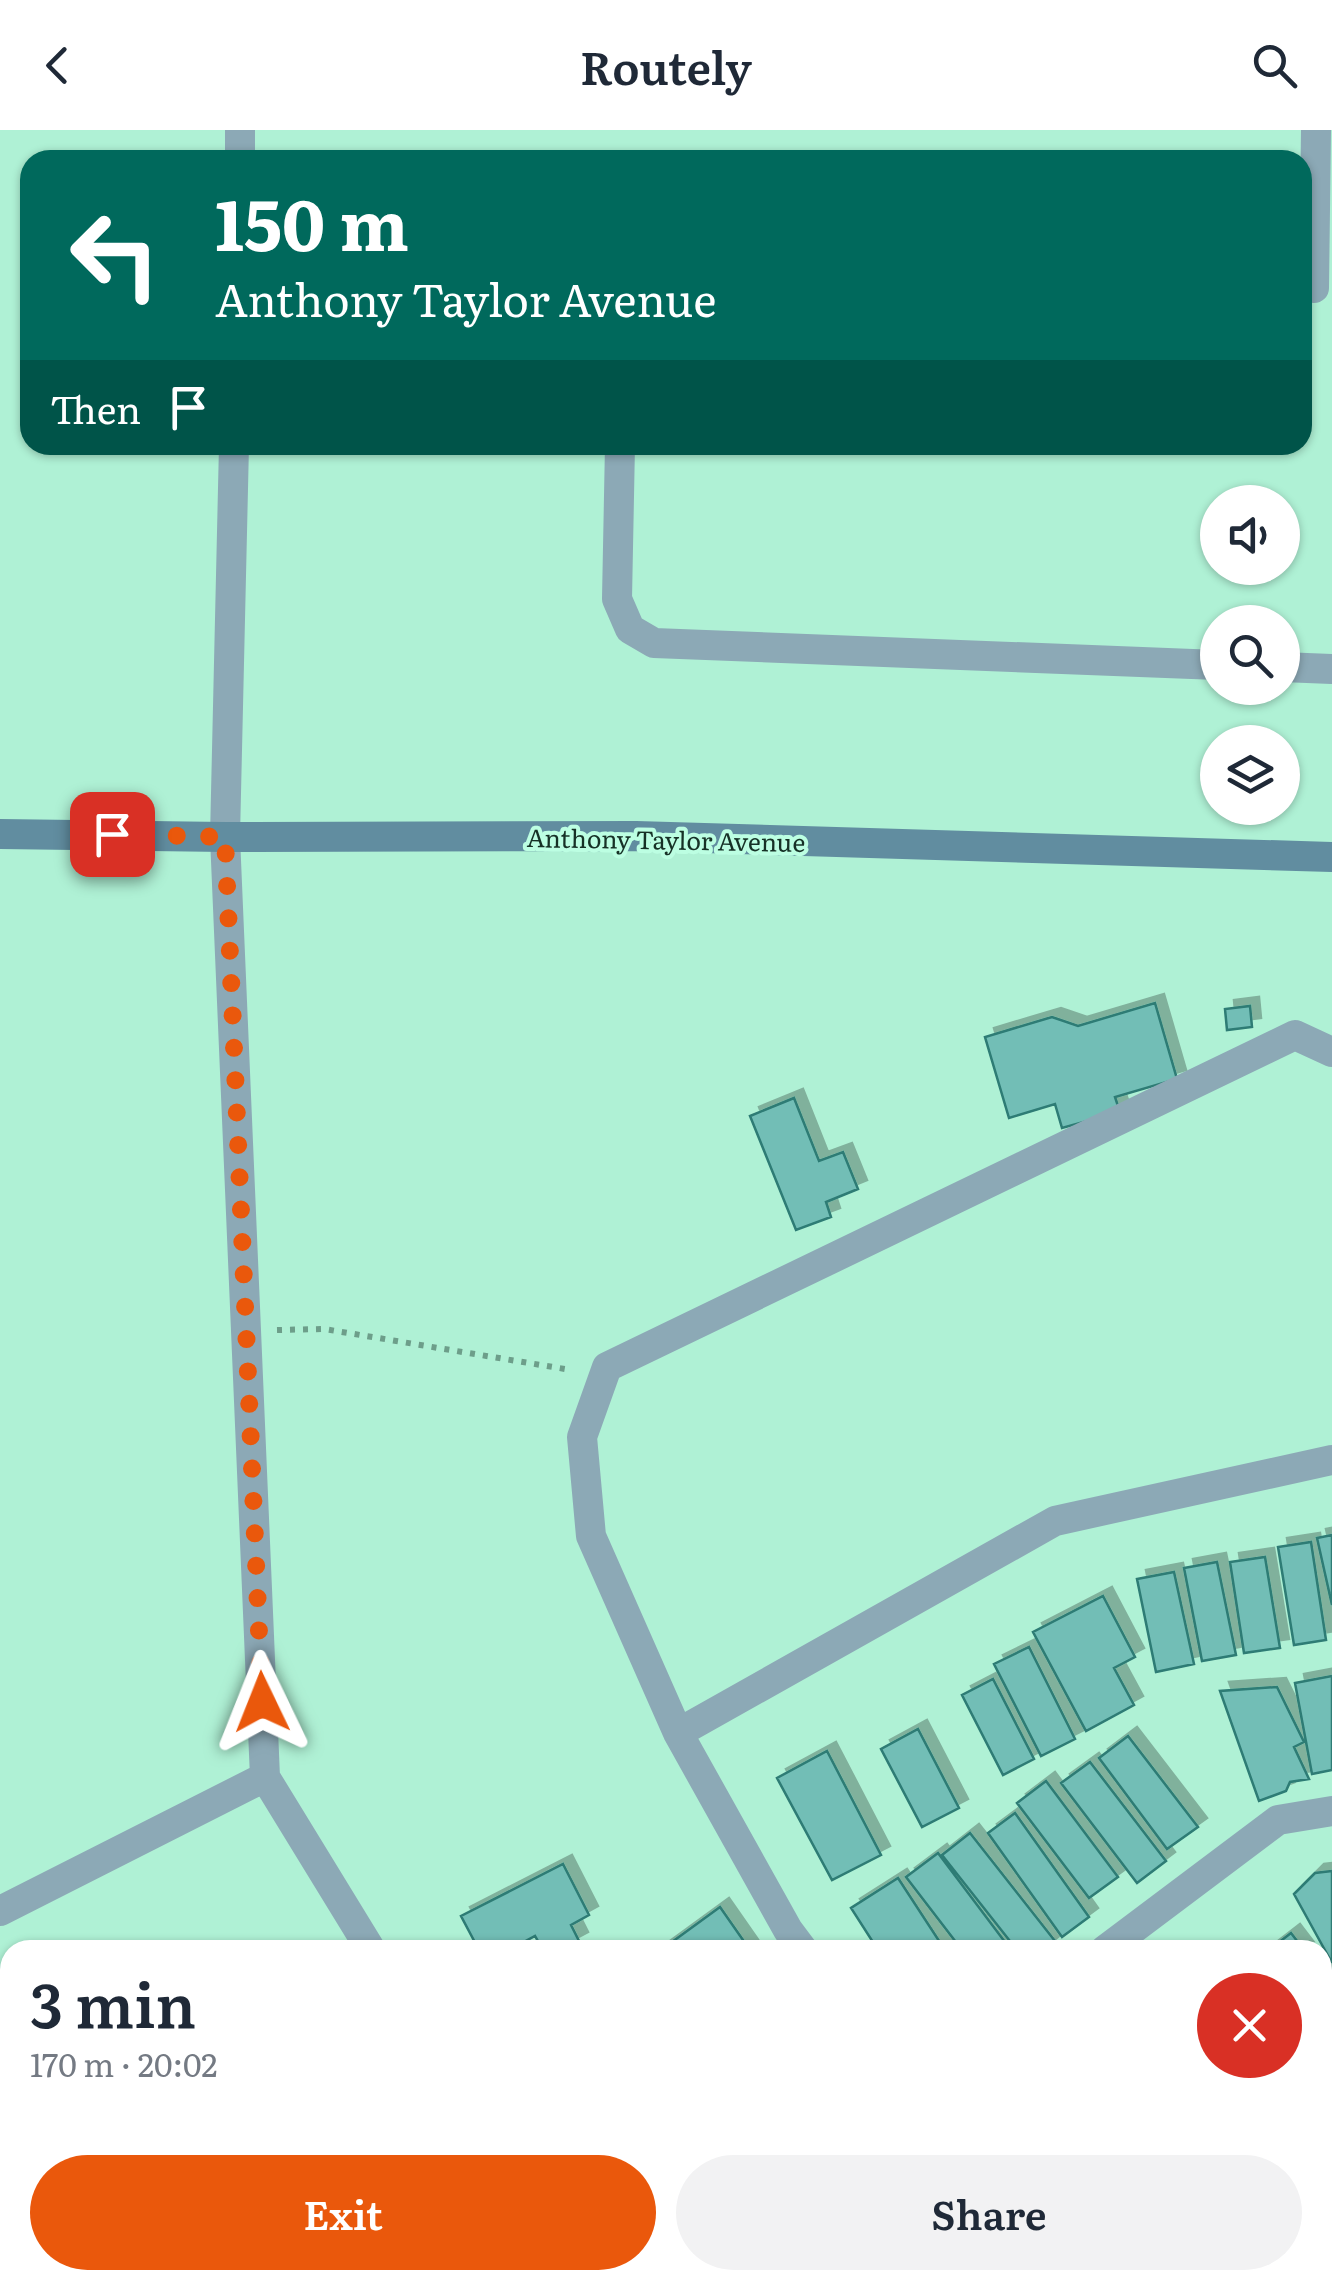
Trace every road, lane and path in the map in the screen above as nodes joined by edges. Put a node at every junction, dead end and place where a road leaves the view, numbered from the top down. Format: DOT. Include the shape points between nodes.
graph roads {
  1 [pos="1316,130"];
  2 [pos="1316,288"];
  3 [pos="234,455"];
  4 [pos="620,455"];
  5 [pos="1200,664"];
  6 [pos="1300,668"];
  7 [pos="1332,669"];
  8 [pos="0,834"];
  9 [pos="225,837"];
  10 [pos="1332,857"];
  11 [pos="1332,1052"];
  12 [pos="246,1330"];
  13 [pos="607,1366"];
  14 [pos="1332,1460"];
  15 [pos="678,1733"];
  16 [pos="265,1776"];
  17 [pos="1332,1811"];
  18 [pos="0,1911"];
  19 [pos="365,1940"];
  20 [pos="796,1940"];
  21 [pos="1118,1940"];
  1 -- 2 [label="street"];
  3 -- 9 [label="street"];
  4 -- 5 [label="street" via="617,599 630,629 654,643"];
  6 -- 7 [label="street"];
  8 -- 9 [label="main road, Anthony Taylor Avenue"];
  9 -- 10 [label="main road, Anthony Taylor Avenue" via="636,836"];
  9 -- 12 [label="street"];
  11 -- 13 [label="street" via="1294,1035"];
  12 -- 13 [label="path" via="324,1328 571,1370"];
  12 -- 16 [label="street"];
  13 -- 15 [label="street" via="582,1437 590,1536"];
  14 -- 15 [label="street" via="1055,1521"];
  15 -- 20 [label="street"];
  16 -- 18 [label="street"];
  16 -- 19 [label="street"];
  17 -- 21 [label="street" via="1278,1820"];
}
